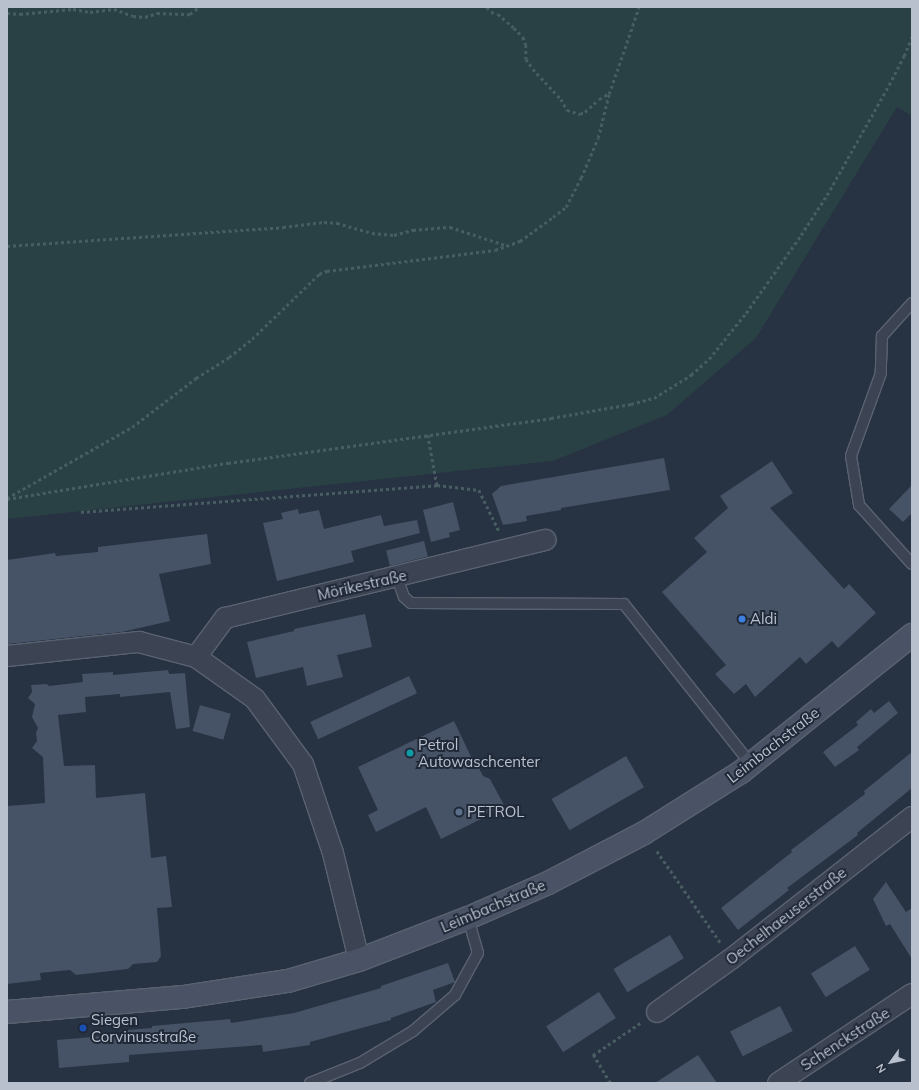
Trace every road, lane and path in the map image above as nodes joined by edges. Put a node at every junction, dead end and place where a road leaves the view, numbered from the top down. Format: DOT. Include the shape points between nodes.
graph roads {
  1 [pos="199,7"];
  2 [pos="487,7"];
  3 [pos="639,7"];
  4 [pos="7,13"];
  5 [pos="912,36"];
  6 [pos="609,94"];
  7 [pos="7,246"];
  8 [pos="508,246"];
  9 [pos="912,303"];
  10 [pos="428,435"];
  11 [pos="437,485"];
  12 [pos="7,498"];
  13 [pos="81,512"];
  14 [pos="546,540"];
  15 [pos="508,550"];
  16 [pos="912,564"];
  17 [pos="397,577"];
  18 [pos="912,635"];
  19 [pos="7,656"];
  20 [pos="196,657"];
  21 [pos="751,764"];
  22 [pos="912,816"];
  23 [pos="644,832"];
  24 [pos="468,918"];
  25 [pos="731,958"];
  26 [pos="358,960"];
  27 [pos="912,994"];
  28 [pos="7,1012"];
  29 [pos="657,1012"];
  30 [pos="310,1083"];
  31 [pos="610,1083"];
  32 [pos="778,1083"];
  1 -- 4 [label="path" via="190,14 157,13 146,17 133,16 114,9 90,12 73,9"];
  2 -- 6 [label="path" via="523,37 526,59 561,99 567,110 580,114"];
  3 -- 6 [label="path"];
  5 -- 10 [label="path" via="904,56 850,156 802,235 746,314 709,359 691,375 654,398 631,404"];
  6 -- 8 [label="path" via="598,138 566,207 520,241"];
  7 -- 8 [label="path" via="324,222 372,233 394,235 413,230 450,227"];
  8 -- 12 [label="path" via="319,274 252,339 132,427"];
  9 -- 16 [label="lane" via="882,336 882,373 851,456 858,505"];
  10 -- 11 [label="path"];
  10 -- 12 [label="path"];
  11 -- 13 [label="path"];
  11 -- 15 [label="path" via="479,490"];
  14 -- 15 [label="street, Mörikestraße"];
  15 -- 17 [label="street, Mörikestraße"];
  17 -- 20 [label="street, Mörikestraße" via="225,618"];
  17 -- 21 [label="lane" via="404,597 411,603 624,604"];
  18 -- 21 [label="main road, Leimbachstraße"];
  19 -- 20 [label="street" via="139,642"];
  20 -- 26 [label="street" via="255,699 303,764 333,853"];
  21 -- 23 [label="main road, Leimbachstraße"];
  22 -- 25 [label="street, Oechelhaeuserstraße"];
  23 -- 24 [label="main road, Leimbachstraße" via="548,883"];
  23 -- 25 [label="path"];
  24 -- 26 [label="main road, Leimbachstraße"];
  24 -- 30 [label="lane" via="478,953 455,995 413,1031 360,1063"];
  25 -- 29 [label="street, Oechelhaeuserstraße"];
  26 -- 28 [label="main road, Leimbachstraße" via="288,981 183,997"];
  27 -- 32 [label="street, Schenckstraße"];
  29 -- 31 [label="path" via="593,1055"];
}
